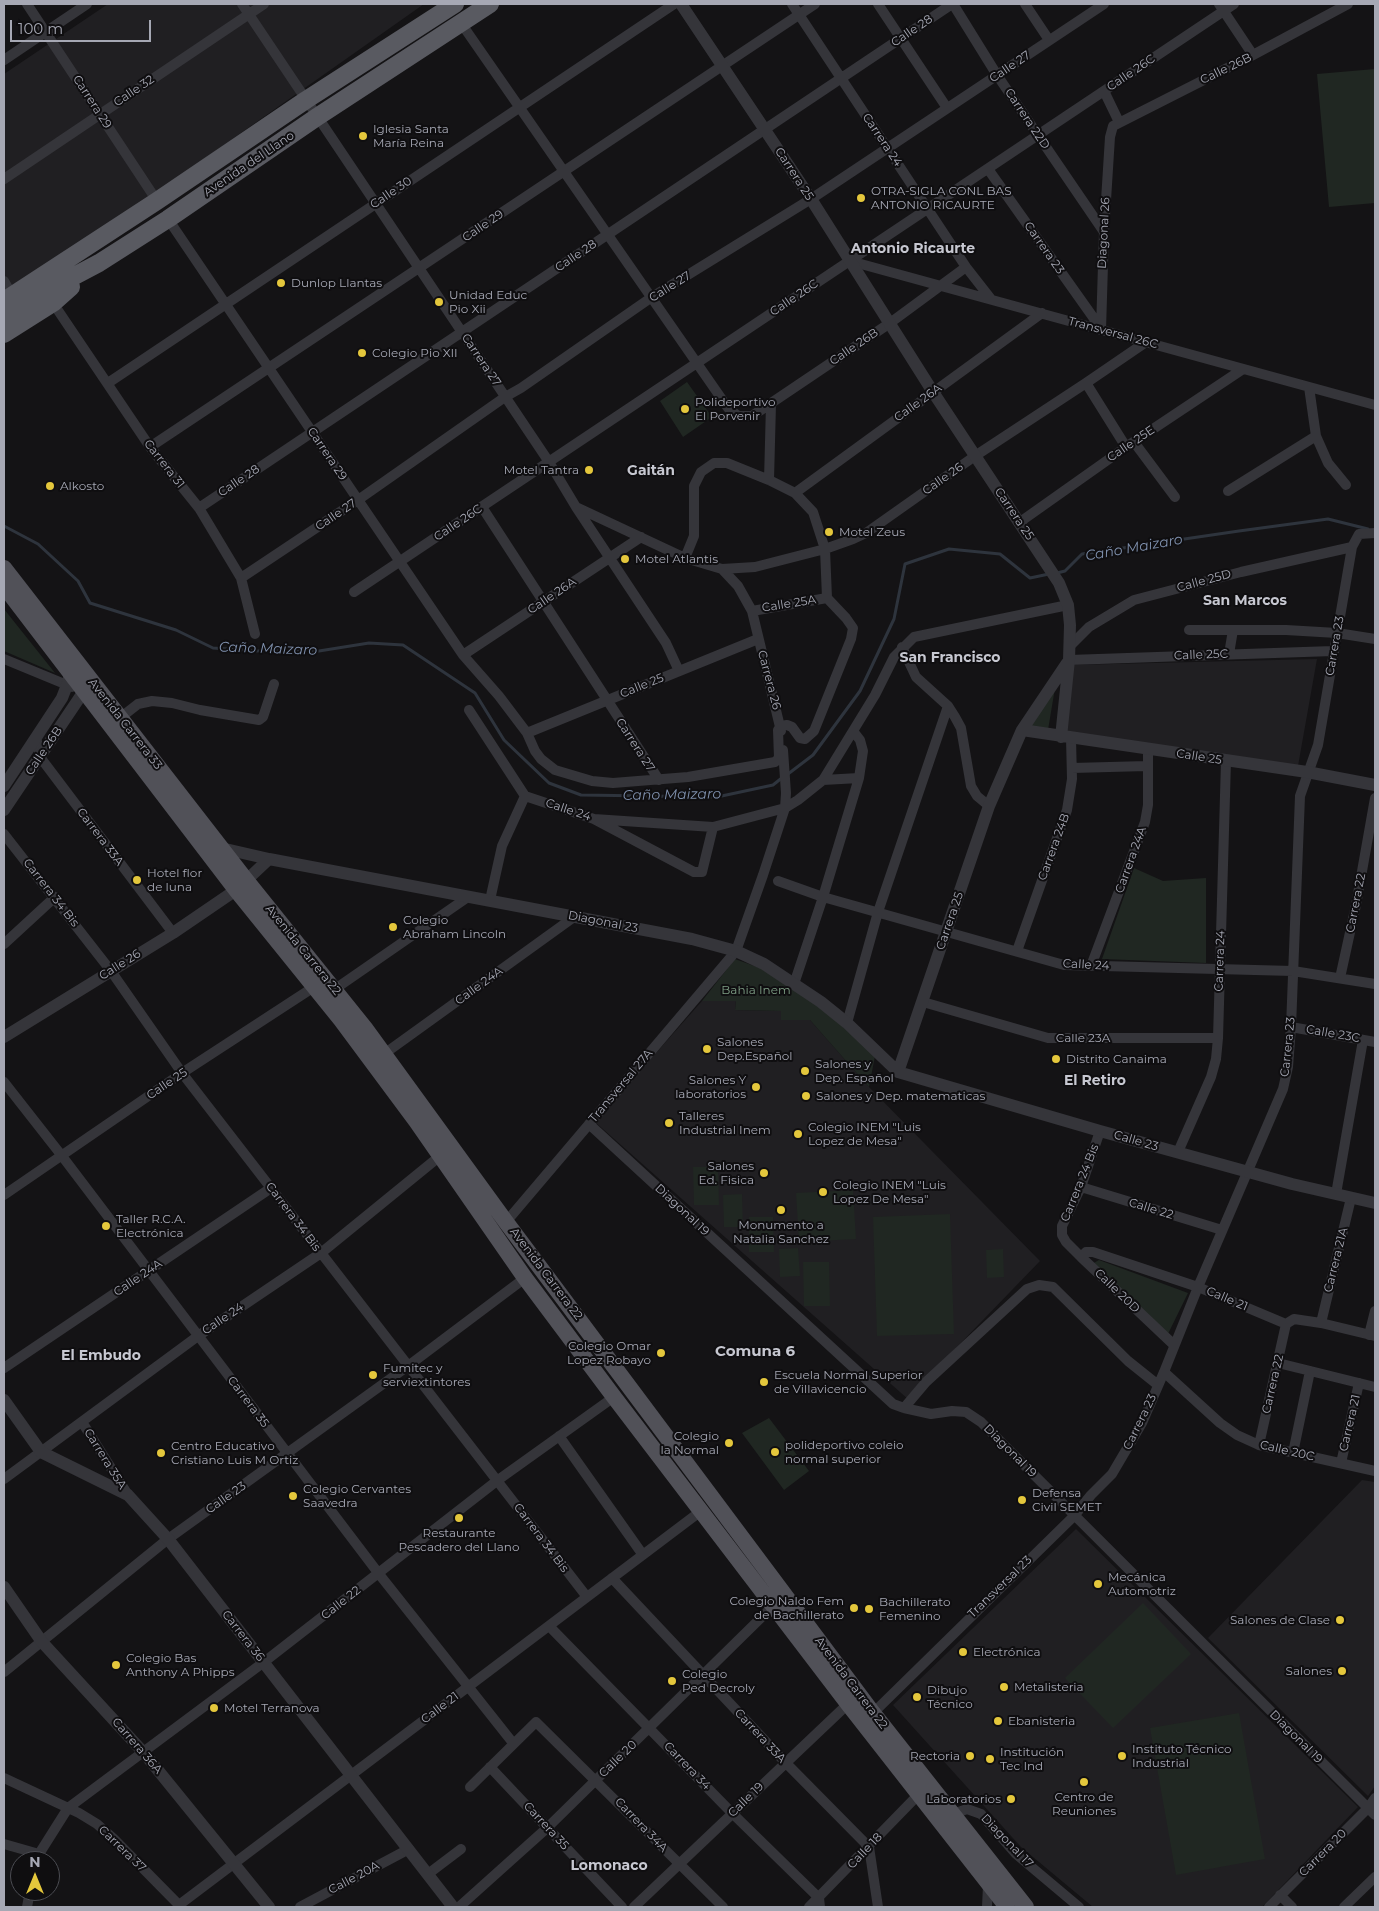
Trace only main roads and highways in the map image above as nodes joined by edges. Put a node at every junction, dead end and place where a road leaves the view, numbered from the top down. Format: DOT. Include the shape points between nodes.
graph roads {
  1 [pos="455,4"];
  2 [pos="490,4"];
  3 [pos="99,263"];
  4 [pos="7,292"];
  5 [pos="4,319"];
  6 [pos="4,334"];
  7 [pos="4,568"];
  8 [pos="4,586"];
  9 [pos="241,886"];
  10 [pos="854,1699"];
  11 [pos="868,1718"];
  12 [pos="1007,1907"];
  13 [pos="1026,1907"];
  1 -- 4 [label="highway, Avenida del Llano" via="157,201"];
  2 -- 3 [label="highway, Avenida del Llano"];
  3 -- 5 [label="highway, Avenida del Llano"];
  3 -- 6 [label="highway" via="53,302"];
  7 -- 9 [label="main road, Avenida Carrera 33" via="221,848"];
  8 -- 9 [label="main road, Avenida Carrera 33" via="68,679 84,691"];
  9 -- 10 [label="main road, Avenida Carrera 22" via="396,1093 525,1278 614,1397 773,1606"];
  9 -- 10 [label="main road, Avenida Carrera 22" via="335,989"];
  10 -- 11 [label="main road, Avenida Carrera 22"];
  11 -- 12 [label="main road, Avenida Carrera 22" via="919,1794"];
  11 -- 13 [label="main road, Avenida Carrera 22" via="953,1814"];
}
